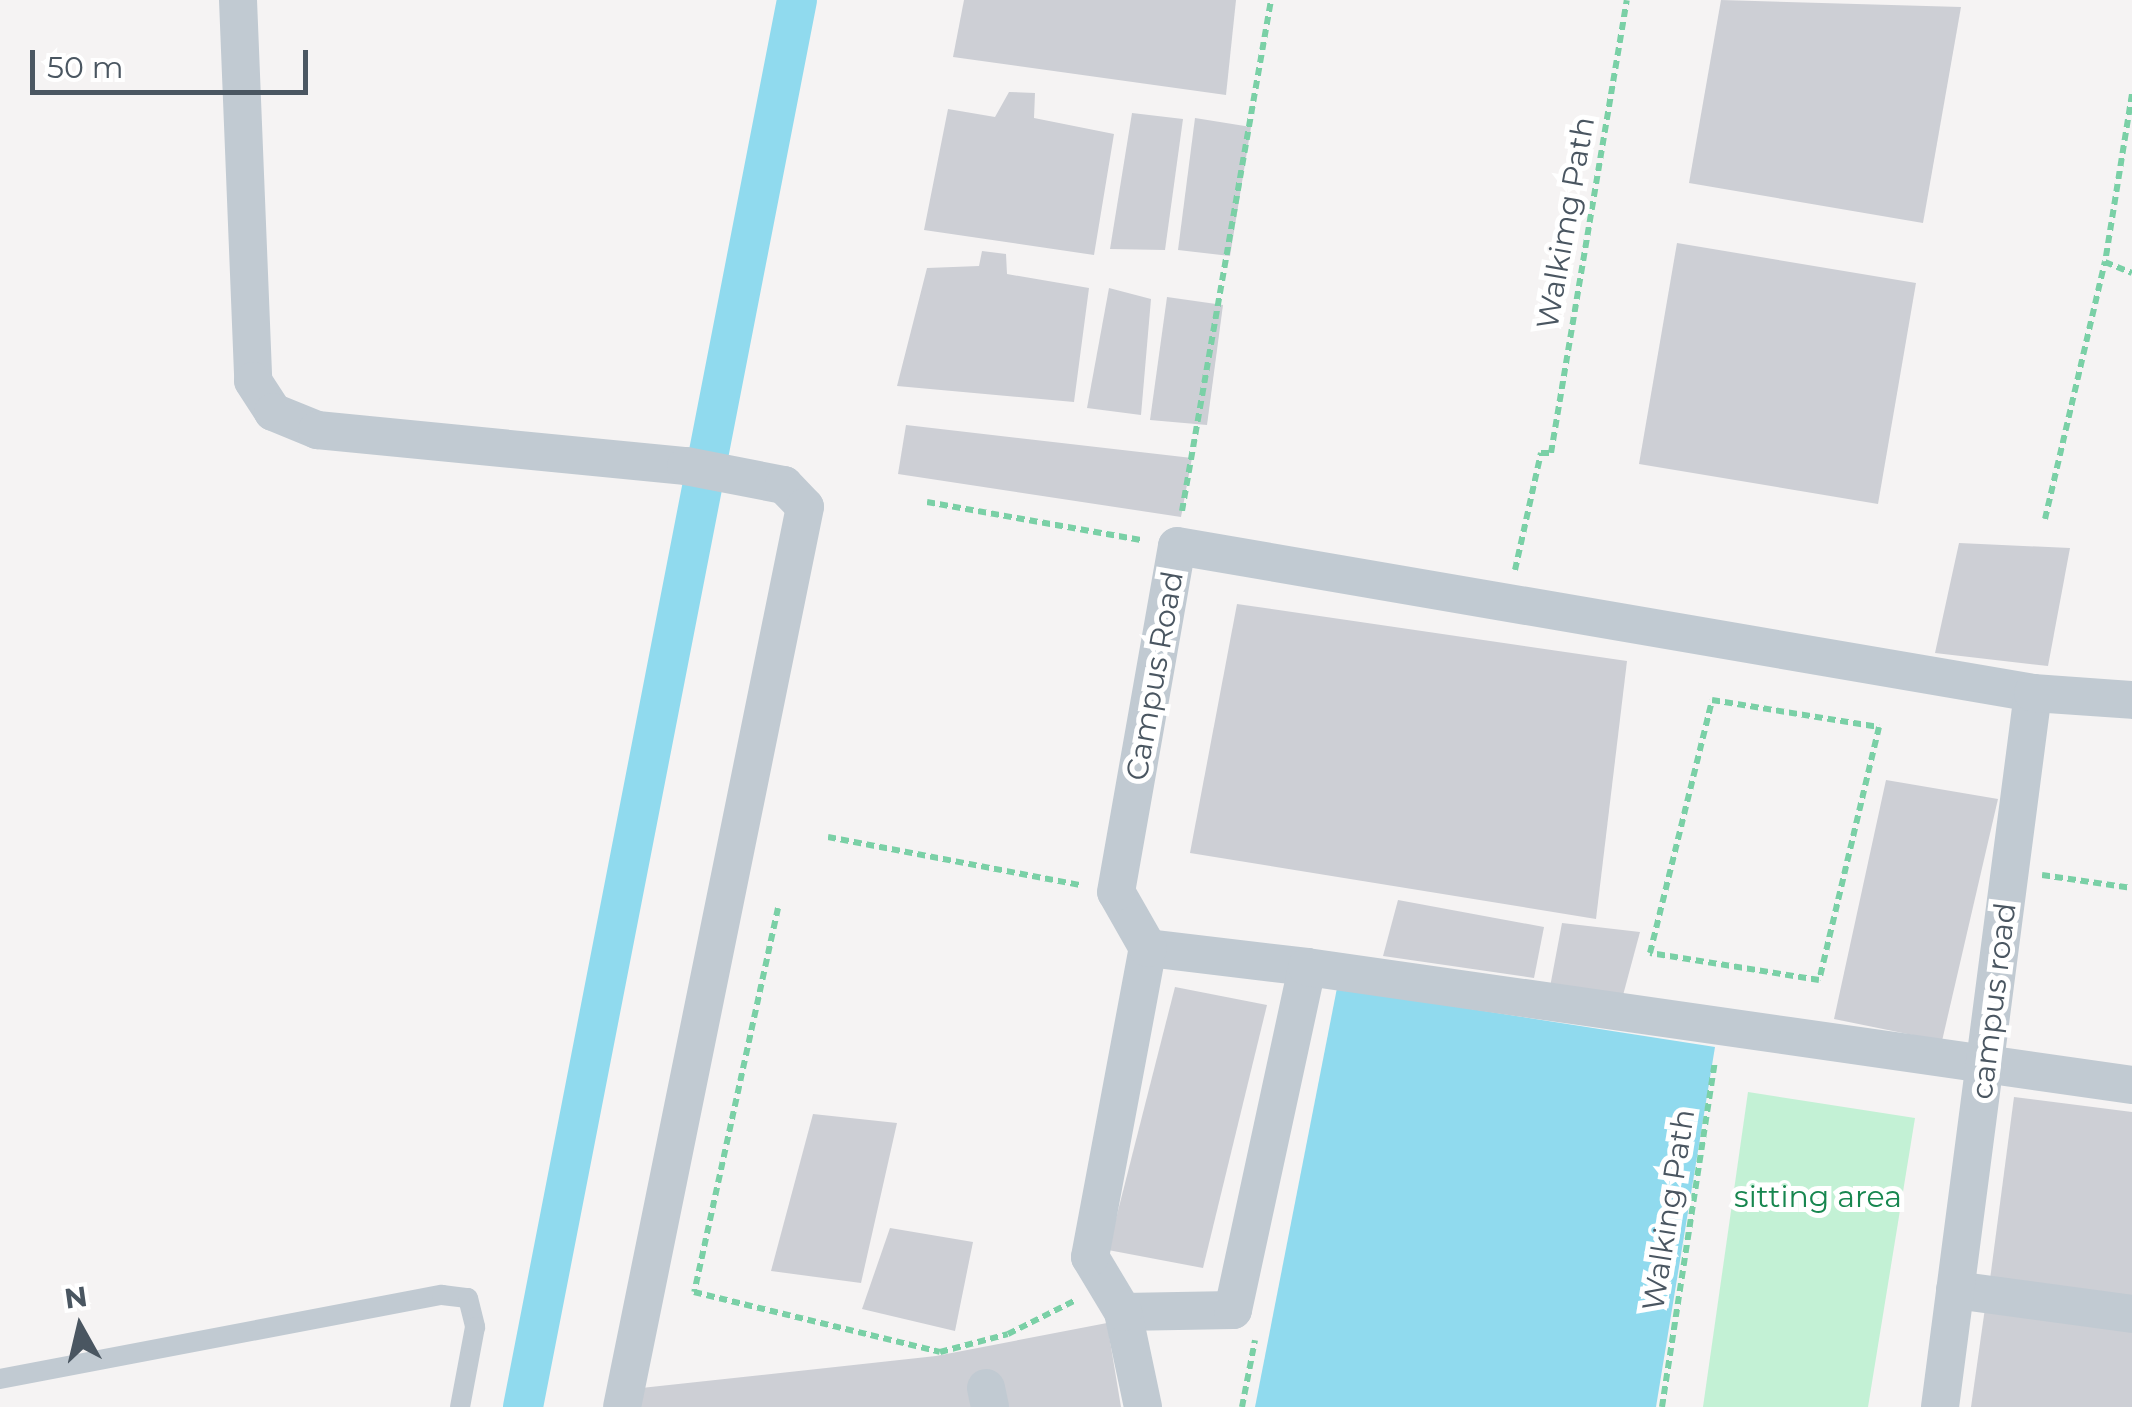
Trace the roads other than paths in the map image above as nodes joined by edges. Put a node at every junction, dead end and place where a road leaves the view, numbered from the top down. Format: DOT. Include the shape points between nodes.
graph roads {
  1 [pos="238,0"];
  2 [pos="2032,693"];
  3 [pos="2132,700"];
  4 [pos="1148,948"];
  5 [pos="1307,968"];
  6 [pos="1987,1064"];
  7 [pos="2132,1085"];
  8 [pos="1955,1290"];
  9 [pos="1114,1297"];
  10 [pos="2132,1314"];
  11 [pos="0,1378"];
  12 [pos="460,1407"];
  13 [pos="622,1407"];
  14 [pos="1143,1407"];
  15 [pos="1940,1407"];
  1 -- 13 [label="street" via="252,380 272,412 318,430 686,466 784,485 806,506"];
  2 -- 3 [label="street"];
  2 -- 4 [label="street, Campus Road" via="1179,532 1116,892"];
  2 -- 6 [label="street, campus road"];
  4 -- 5 [label="street"];
  4 -- 9 [label="street" via="1090,1258"];
  5 -- 6 [label="street" via="1722,1020"];
  5 -- 9 [label="street" via="1233,1310"];
  6 -- 7 [label="street"];
  6 -- 8 [label="street, campus road"];
  8 -- 10 [label="street"];
  8 -- 15 [label="street, campus road"];
  9 -- 14 [label="street"];
  11 -- 12 [label="lane" via="442,1294 468,1298 475,1327"];
}
